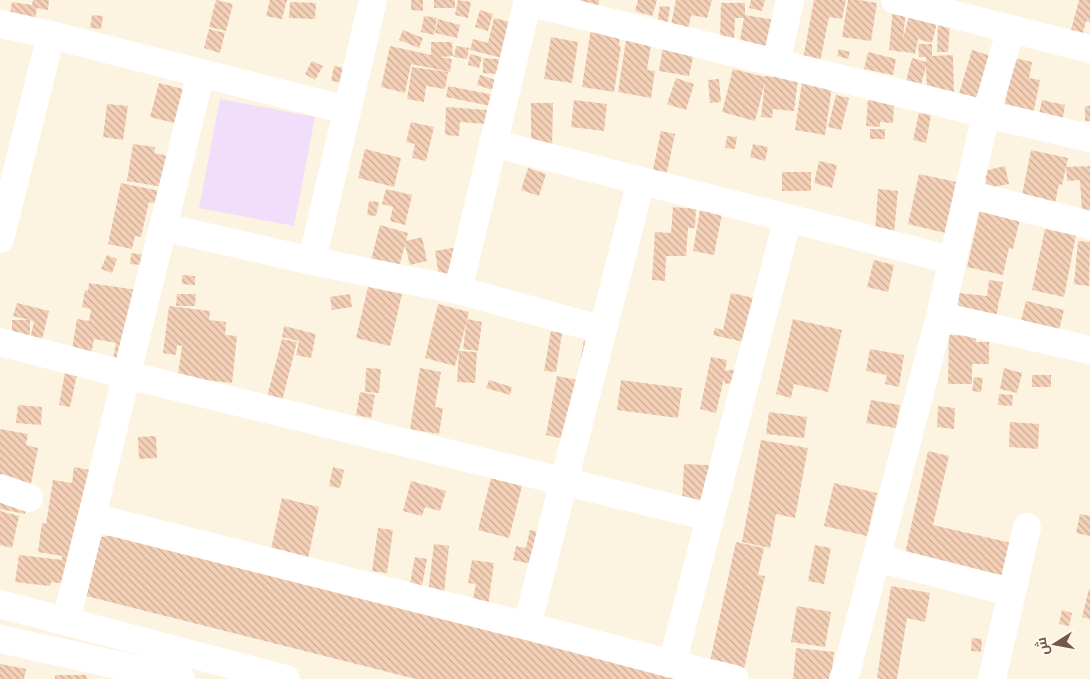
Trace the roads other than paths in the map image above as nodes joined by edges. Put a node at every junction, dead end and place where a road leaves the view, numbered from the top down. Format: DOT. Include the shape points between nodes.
graph roads {
  1 [pos="373,0"];
  2 [pos="790,0"];
  3 [pos="895,0"];
  4 [pos="527,1"];
  5 [pos="0,24"];
  6 [pos="1011,29"];
  7 [pos="51,35"];
  8 [pos="1090,48"];
  9 [pos="776,63"];
  10 [pos="201,73"];
  11 [pos="347,110"];
  12 [pos="986,114"];
  13 [pos="1090,138"];
  14 [pos="493,143"];
  15 [pos="641,181"];
  16 [pos="968,194"];
  17 [pos="788,218"];
  18 [pos="1090,225"];
  19 [pos="163,228"];
  20 [pos="0,239"];
  21 [pos="952,260"];
  22 [pos="312,261"];
  23 [pos="458,290"];
  24 [pos="940,316"];
  25 [pos="603,330"];
  26 [pos="0,342"];
  27 [pos="1090,350"];
  28 [pos="127,375"];
  29 [pos="564,481"];
  30 [pos="0,488"];
  31 [pos="29,498"];
  32 [pos="92,517"];
  33 [pos="710,517"];
  34 [pos="1026,527"];
  35 [pos="876,558"];
  36 [pos="1011,592"];
  37 [pos="0,604"];
  38 [pos="66,622"];
  39 [pos="528,626"];
  40 [pos="0,639"];
  41 [pos="672,664"];
  42 [pos="852,676"];
  43 [pos="276,678"];
  44 [pos="181,679"];
  45 [pos="736,679"];
  46 [pos="992,679"];
  1 -- 11 [label="street"];
  2 -- 9 [label="street"];
  3 -- 6 [label="street"];
  4 -- 9 [label="street"];
  4 -- 14 [label="street"];
  5 -- 7 [label="street"];
  6 -- 8 [label="street"];
  6 -- 12 [label="street"];
  7 -- 10 [label="street"];
  7 -- 20 [label="street"];
  9 -- 12 [label="street"];
  10 -- 11 [label="street"];
  10 -- 19 [label="street"];
  11 -- 22 [label="street"];
  12 -- 13 [label="street"];
  12 -- 16 [label="street"];
  14 -- 15 [label="street"];
  14 -- 23 [label="street"];
  15 -- 17 [label="street"];
  15 -- 25 [label="street"];
  16 -- 18 [label="street"];
  16 -- 21 [label="street"];
  17 -- 21 [label="street"];
  17 -- 33 [label="street"];
  19 -- 22 [label="street"];
  19 -- 28 [label="street"];
  21 -- 24 [label="street"];
  22 -- 23 [label="street"];
  23 -- 25 [label="street"];
  24 -- 27 [label="street"];
  24 -- 35 [label="street"];
  25 -- 29 [label="street"];
  26 -- 28 [label="street"];
  28 -- 29 [label="street"];
  28 -- 32 [label="street"];
  29 -- 33 [label="street"];
  29 -- 39 [label="street"];
  30 -- 31 [label="street"];
  32 -- 38 [label="street"];
  32 -- 39 [label="street"];
  33 -- 41 [label="street"];
  34 -- 36 [label="street"];
  35 -- 36 [label="street"];
  35 -- 42 [label="street"];
  36 -- 46 [label="street"];
  37 -- 38 [label="street"];
  38 -- 43 [label="street"];
  39 -- 41 [label="street"];
  40 -- 44 [label="street"];
  41 -- 45 [label="street"];
}
